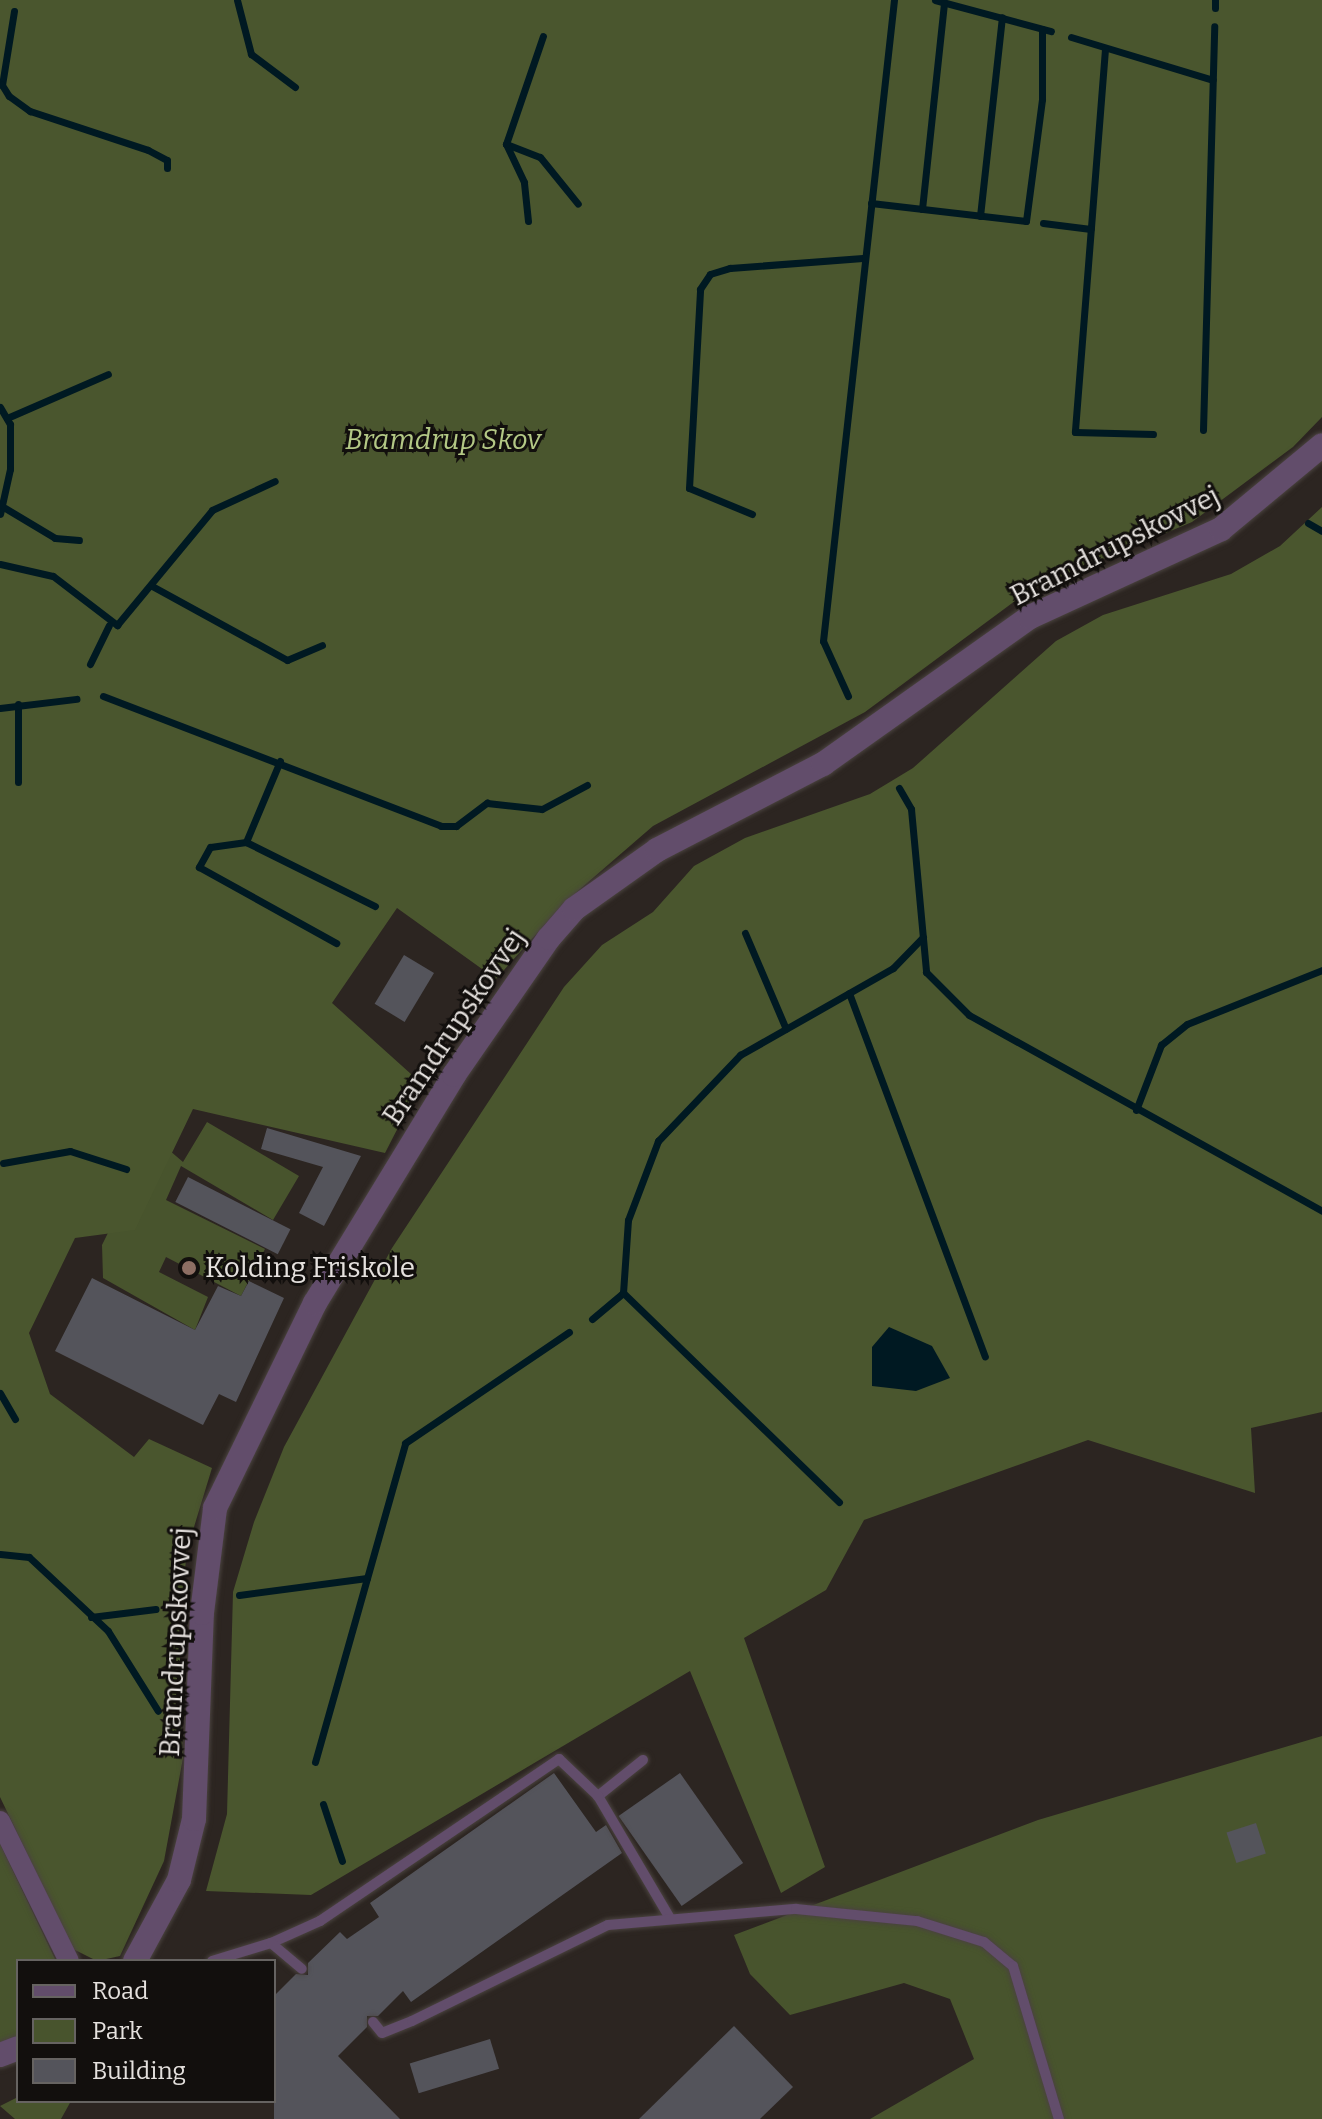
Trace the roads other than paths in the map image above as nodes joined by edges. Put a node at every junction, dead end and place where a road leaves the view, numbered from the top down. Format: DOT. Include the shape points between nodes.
graph roads {
  1 [pos="1322,445"];
  2 [pos="643,1760"];
  3 [pos="598,1796"];
  4 [pos="0,1821"];
  5 [pos="670,1918"];
  6 [pos="271,1943"];
  7 [pos="68,1959"];
  8 [pos="136,1959"];
  9 [pos="219,1959"];
  10 [pos="302,1969"];
  11 [pos="373,2022"];
  12 [pos="1059,2119"];
  1 -- 8 [label="street, Bramdrupskovvej" via="1221,529 1030,617 823,764 657,850 574,909 549,938 454,1075 315,1303 215,1508 202,1613 194,1819 179,1880"];
  2 -- 3 [label="lane"];
  3 -- 5 [label="lane"];
  3 -- 6 [label="lane" via="559,1759 320,1921"];
  4 -- 7 [label="street"];
  5 -- 11 [label="lane" via="608,1925 412,2021 382,2033"];
  5 -- 12 [label="lane" via="796,1909 917,1921 984,1942 1013,1966"];
  6 -- 9 [label="lane"];
  6 -- 10 [label="lane"];
}
